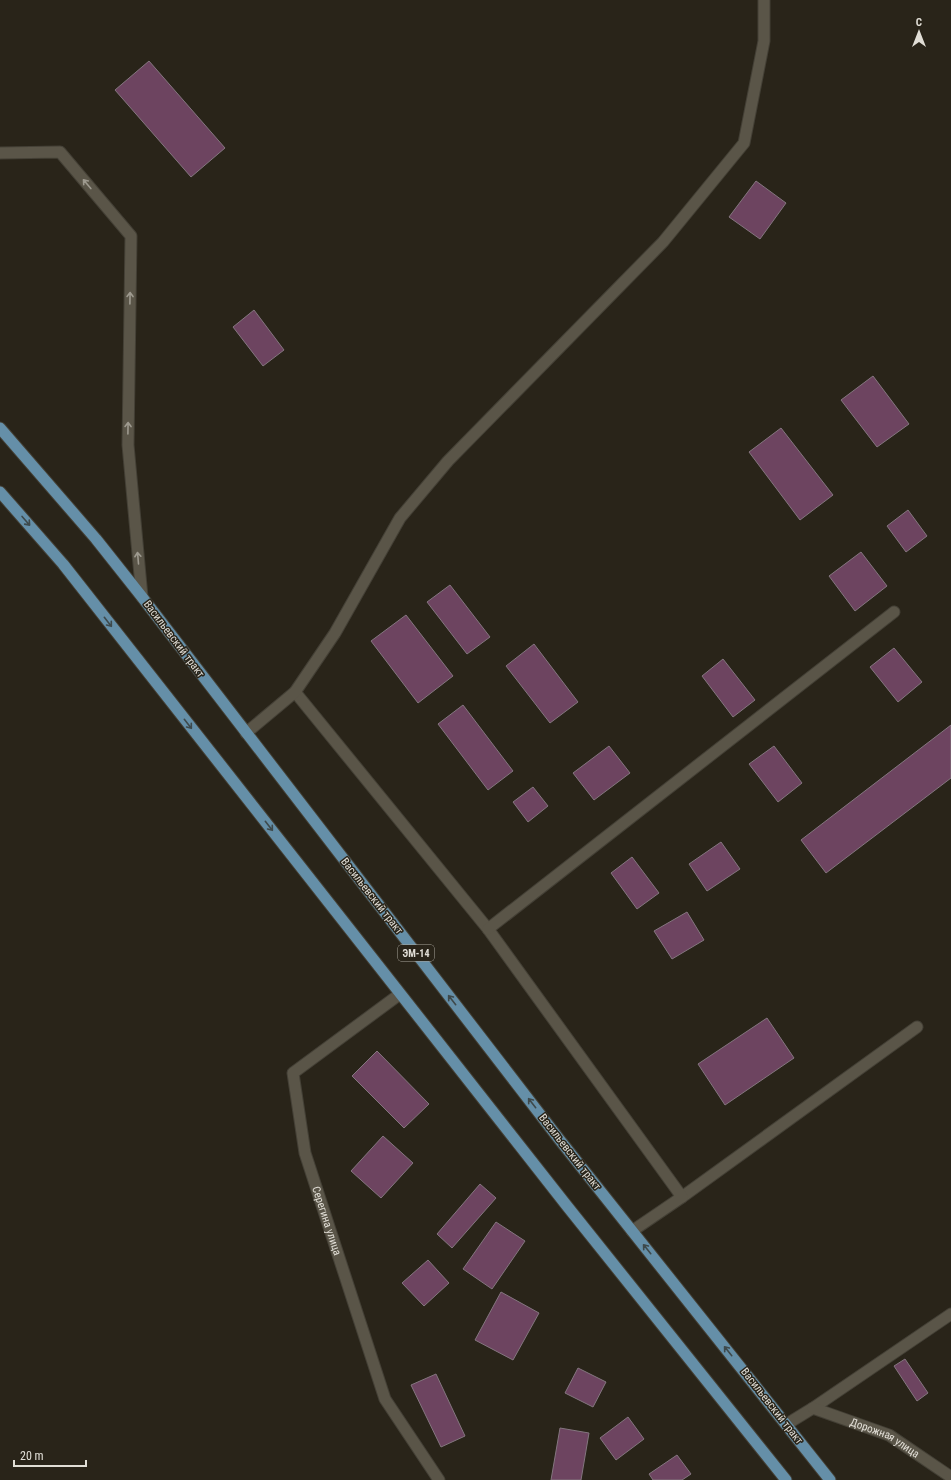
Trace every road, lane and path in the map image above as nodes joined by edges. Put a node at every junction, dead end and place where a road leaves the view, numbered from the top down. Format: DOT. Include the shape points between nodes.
graph roads {
  1 [pos="764,0"];
  2 [pos="0,153"];
  3 [pos="0,428"];
  4 [pos="0,492"];
  5 [pos="142,597"];
  6 [pos="894,612"];
  7 [pos="295,692"];
  8 [pos="246,733"];
  9 [pos="488,929"];
  10 [pos="400,994"];
  11 [pos="917,1027"];
  12 [pos="682,1197"];
  13 [pos="632,1231"];
  14 [pos="951,1314"];
  15 [pos="813,1408"];
  16 [pos="787,1424"];
  17 [pos="951,1477"];
  18 [pos="439,1480"];
  19 [pos="786,1480"];
  20 [pos="830,1480"];
  1 -- 7 [label="street" via="764,41 744,143 663,242 448,461 400,518 335,633"];
  5 -- 2 [label="street, one-way" via="128,445 131,236 60,152"];
  3 -- 5 [label="main road, Васильевский тракт / ЭМ-14" via="96,539"];
  4 -- 10 [label="main road, one-way" via="64,564"];
  5 -- 8 [label="main road, Васильевский тракт / ЭМ-14"];
  6 -- 9 [label="street"];
  7 -- 8 [label="street"];
  7 -- 9 [label="street"];
  13 -- 8 [label="main road, Васильевский тракт / ЭМ-14, one-way"];
  9 -- 12 [label="street"];
  10 -- 18 [label="street, Серегина улица" via="293,1073 305,1153 385,1400"];
  10 -- 19 [label="main road"];
  11 -- 12 [label="street"];
  12 -- 13 [label="street"];
  16 -- 13 [label="main road, Васильевский тракт / ЭМ-14, one-way"];
  14 -- 15 [label="street"];
  15 -- 16 [label="street"];
  15 -- 17 [label="street, Дорожная улица" via="889,1435"];
  16 -- 20 [label="main road, Васильевский тракт / ЭМ-14"];
}
